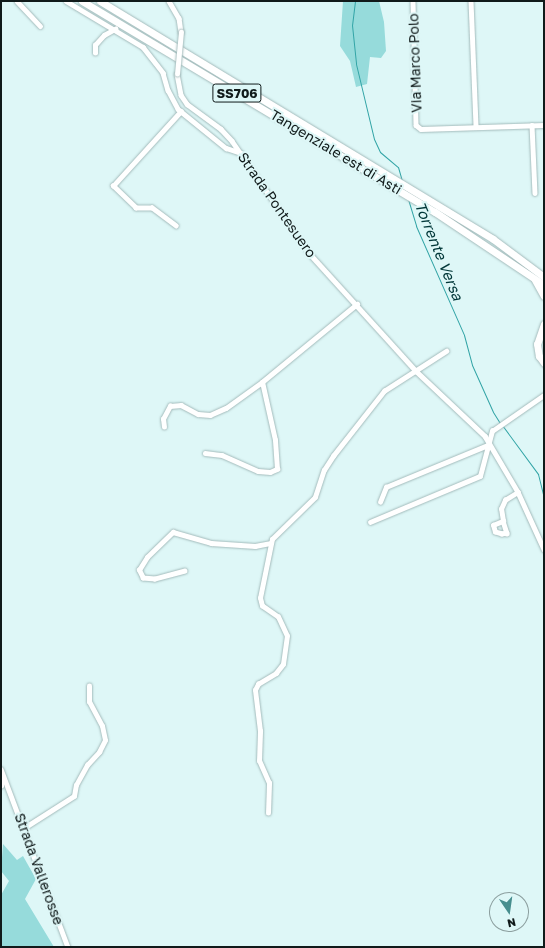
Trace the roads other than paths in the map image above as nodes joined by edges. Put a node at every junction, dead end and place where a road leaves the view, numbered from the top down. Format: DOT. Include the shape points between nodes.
graph roads {
  1 [pos="17,1"];
  2 [pos="66,1"];
  3 [pos="82,1"];
  4 [pos="100,1"];
  5 [pos="169,1"];
  6 [pos="413,1"];
  7 [pos="471,1"];
  8 [pos="40,26"];
  9 [pos="115,29"];
  10 [pos="95,53"];
  11 [pos="181,111"];
  12 [pos="532,125"];
  13 [pos="544,125"];
  14 [pos="476,126"];
  15 [pos="241,153"];
  16 [pos="390,181"];
  17 [pos="535,193"];
  18 [pos="176,226"];
  19 [pos="540,276"];
  20 [pos="544,285"];
  21 [pos="544,296"];
  22 [pos="357,304"];
  23 [pos="544,324"];
  24 [pos="543,330"];
  25 [pos="446,351"];
  26 [pos="544,363"];
  27 [pos="416,370"];
  28 [pos="262,382"];
  29 [pos="544,395"];
  30 [pos="164,427"];
  31 [pos="488,442"];
  32 [pos="205,453"];
  33 [pos="518,492"];
  34 [pos="380,502"];
  35 [pos="503,521"];
  36 [pos="370,522"];
  37 [pos="272,544"];
  38 [pos="544,550"];
  39 [pos="185,571"];
  40 [pos="89,686"];
  41 [pos="1,769"];
  42 [pos="1,786"];
  43 [pos="268,813"];
  44 [pos="24,828"];
  45 [pos="68,947"];
  1 -- 8 [label="street"];
  2 -- 9 [label="street"];
  3 -- 16 [label="highway, Tangenziale est di Asti / SS706"];
  4 -- 16 [label="highway, Tangenziale est di Asti / SS706"];
  5 -- 15 [label="street, Strada Pontesuero, bridge" via="179,18 181,32 177,74 181,95 187,104 221,129"];
  6 -- 14 [label="street, Via Marco Polo" via="416,125 421,129"];
  7 -- 14 [label="street"];
  9 -- 10 [label="street" via="104,35 95,45"];
  9 -- 11 [label="street" via="143,47 163,73 168,90"];
  11 -- 15 [label="street" via="226,148"];
  11 -- 18 [label="street" via="113,186 136,208 152,208"];
  12 -- 13 [label="street"];
  12 -- 14 [label="street"];
  12 -- 17 [label="street"];
  15 -- 22 [label="street, Strada Pontesuero" via="299,241"];
  16 -- 19 [label="highway, Tangenziale est di Asti / SS706"];
  16 -- 19 [label="highway, Tangenziale est di Asti / SS706" via="493,239"];
  19 -- 20 [label="highway, Tangenziale est di Asti / SS706"];
  19 -- 21 [label="highway"];
  22 -- 27 [label="street, Strada Pontesuero"];
  22 -- 28 [label="street"];
  23 -- 24 [label="highway"];
  24 -- 26 [label="highway" via="537,346"];
  25 -- 27 [label="street"];
  27 -- 31 [label="street, Strada Pontesuero"];
  27 -- 37 [label="street" via="384,391 364,413 324,470 315,497 301,514 283,526"];
  28 -- 30 [label="street" via="210,415 198,414 181,405 170,406 163,418"];
  28 -- 32 [label="street" via="275,440 277,469 270,472 258,471 222,455"];
  29 -- 31 [label="street" via="496,428"];
  31 -- 33 [label="street, Strada Pontesuero"];
  31 -- 34 [label="street" via="386,487"];
  31 -- 36 [label="street" via="480,476"];
  33 -- 35 [label="street" via="505,500 501,510"];
  33 -- 38 [label="street, Strada Pontesuero"];
  37 -- 39 [label="street" via="255,546 211,543 173,532 147,557 139,570 143,578 156,579"];
  37 -- 43 [label="street" via="260,598 262,606 278,617 287,636 283,664 276,673 258,684 255,690 260,731 259,761 269,783"];
  40 -- 44 [label="street" via="89,702 102,726 105,740 99,752 86,765 76,785 74,796"];
  41 -- 42 [label="street"];
  41 -- 44 [label="street, Strada Vallerosse"];
  44 -- 45 [label="street, Strada Vallerosse"];
}
